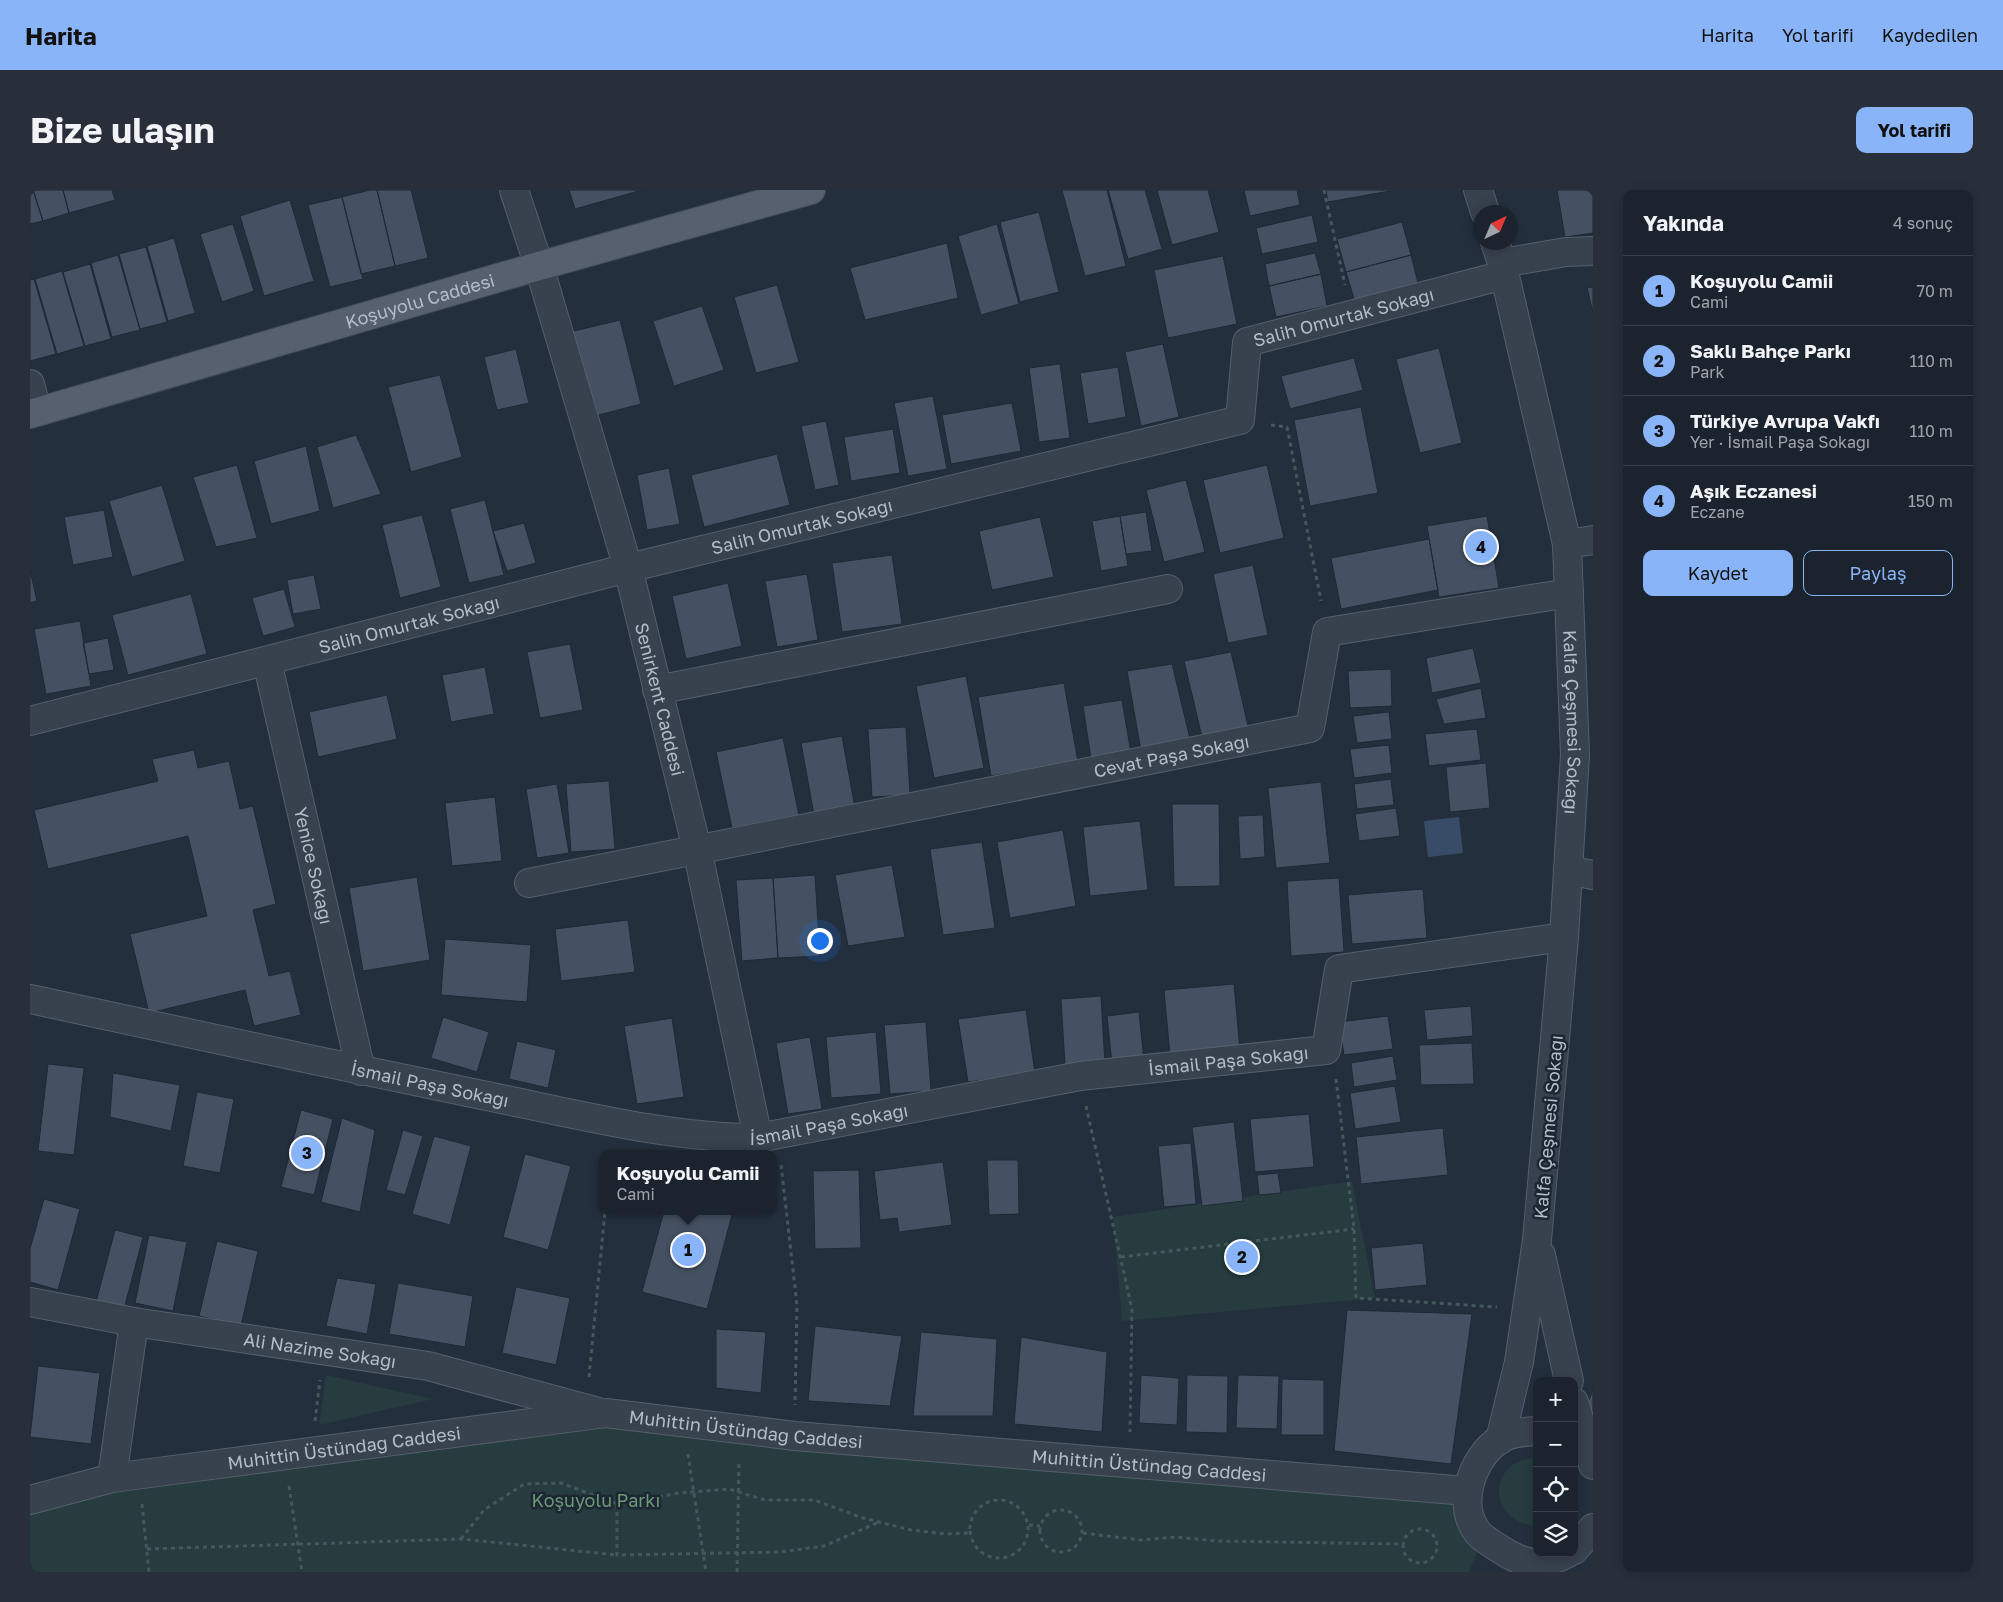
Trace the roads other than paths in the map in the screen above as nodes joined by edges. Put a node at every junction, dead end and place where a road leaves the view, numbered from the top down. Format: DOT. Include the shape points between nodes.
graph roads {
  1 [pos="514,190"];
  2 [pos="811,190"];
  3 [pos="1478,190"];
  4 [pos="1483,205"];
  5 [pos="1593,251"];
  6 [pos="1501,260"];
  7 [pos="539,266"];
  8 [pos="30,384"];
  9 [pos="34,412"];
  10 [pos="1580,542"];
  11 [pos="628,568"];
  12 [pos="1168,589"];
  13 [pos="1569,593"];
  14 [pos="267,661"];
  15 [pos="657,690"];
  16 [pos="30,721"];
  17 [pos="697,849"];
  18 [pos="1581,872"];
  19 [pos="529,883"];
  20 [pos="1564,937"];
  21 [pos="30,999"];
  22 [pos="361,1071"];
  23 [pos="768,1136"];
  24 [pos="1537,1240"];
  25 [pos="30,1302"];
  26 [pos="134,1322"];
  27 [pos="1568,1377"];
  28 [pos="596,1411"];
  29 [pos="1578,1421"];
  30 [pos="1533,1431"];
  31 [pos="1500,1440"];
  32 [pos="1585,1453"];
  33 [pos="112,1478"];
  34 [pos="1467,1491"];
  35 [pos="30,1500"];
  36 [pos="1593,1528"];
  37 [pos="1578,1549"];
  38 [pos="1572,1557"];
  39 [pos="1507,1564"];
  1 -- 7 [label="street, Senirkent Caddesi"];
  2 -- 7 [label="main road, Koşuyolu Caddesi"];
  3 -- 4 [label="street"];
  5 -- 6 [label="street, Salih Omurtak Sokağı"];
  6 -- 10 [label="street, Kalfa Çeşmesi Sokağı"];
  6 -- 11 [label="street, Salih Omurtak Sokağı" via="1352,315 1247,342 1240,420"];
  7 -- 9 [label="main road, Koşuyolu Caddesi"];
  7 -- 11 [label="street, Senirkent Caddesi"];
  8 -- 9 [label="street"];
  10 -- 13 [label="street, Kalfa Çeşmesi Sokağı"];
  11 -- 14 [label="street, Salih Omurtak Sokağı"];
  11 -- 15 [label="street, Senirkent Caddesi"];
  12 -- 15 [label="street"];
  13 -- 17 [label="street, Cevat Paşa Sokağı" via="1327,632 1310,728"];
  13 -- 18 [label="street, Kalfa Çeşmesi Sokağı"];
  14 -- 16 [label="street, Salih Omurtak Sokağı"];
  14 -- 22 [label="street, Yenice Sokağı"];
  15 -- 17 [label="street, Senirkent Caddesi"];
  17 -- 19 [label="street"];
  17 -- 23 [label="street, Senirkent Caddesi"];
  18 -- 20 [label="street, Kalfa Çeşmesi Sokağı"];
  20 -- 23 [label="street, İsmail Paşa Sokağı" via="1339,968 1326,1050 1080,1076"];
  20 -- 24 [label="street, Kalfa Çeşmesi Sokağı"];
  21 -- 22 [label="street, İsmail Paşa Sokağı"];
  22 -- 23 [label="street, İsmail Paşa Sokağı" via="614,1122 724,1138"];
  24 -- 27 [label="street"];
  24 -- 31 [label="street" via="1519,1362"];
  25 -- 26 [label="street, Ali Nazime Sokağı"];
  26 -- 28 [label="street, Ali Nazime Sokağı" via="428,1366"];
  26 -- 33 [label="street"];
  28 -- 33 [label="street, Muhittin Üstündağ Caddesi" via="311,1454"];
  28 -- 34 [label="street, Muhittin Üstündağ Caddesi" via="795,1436"];
  29 -- 32 [label="street"];
  30 -- 31 [label="street" via="1518,1432"];
  31 -- 34 [label="street" via="1482,1456"];
  33 -- 35 [label="street, Muhittin Üstündağ Caddesi"];
  34 -- 39 [label="street" via="1473,1521"];
  36 -- 37 [label="street"];
  38 -- 39 [label="street"];
}
